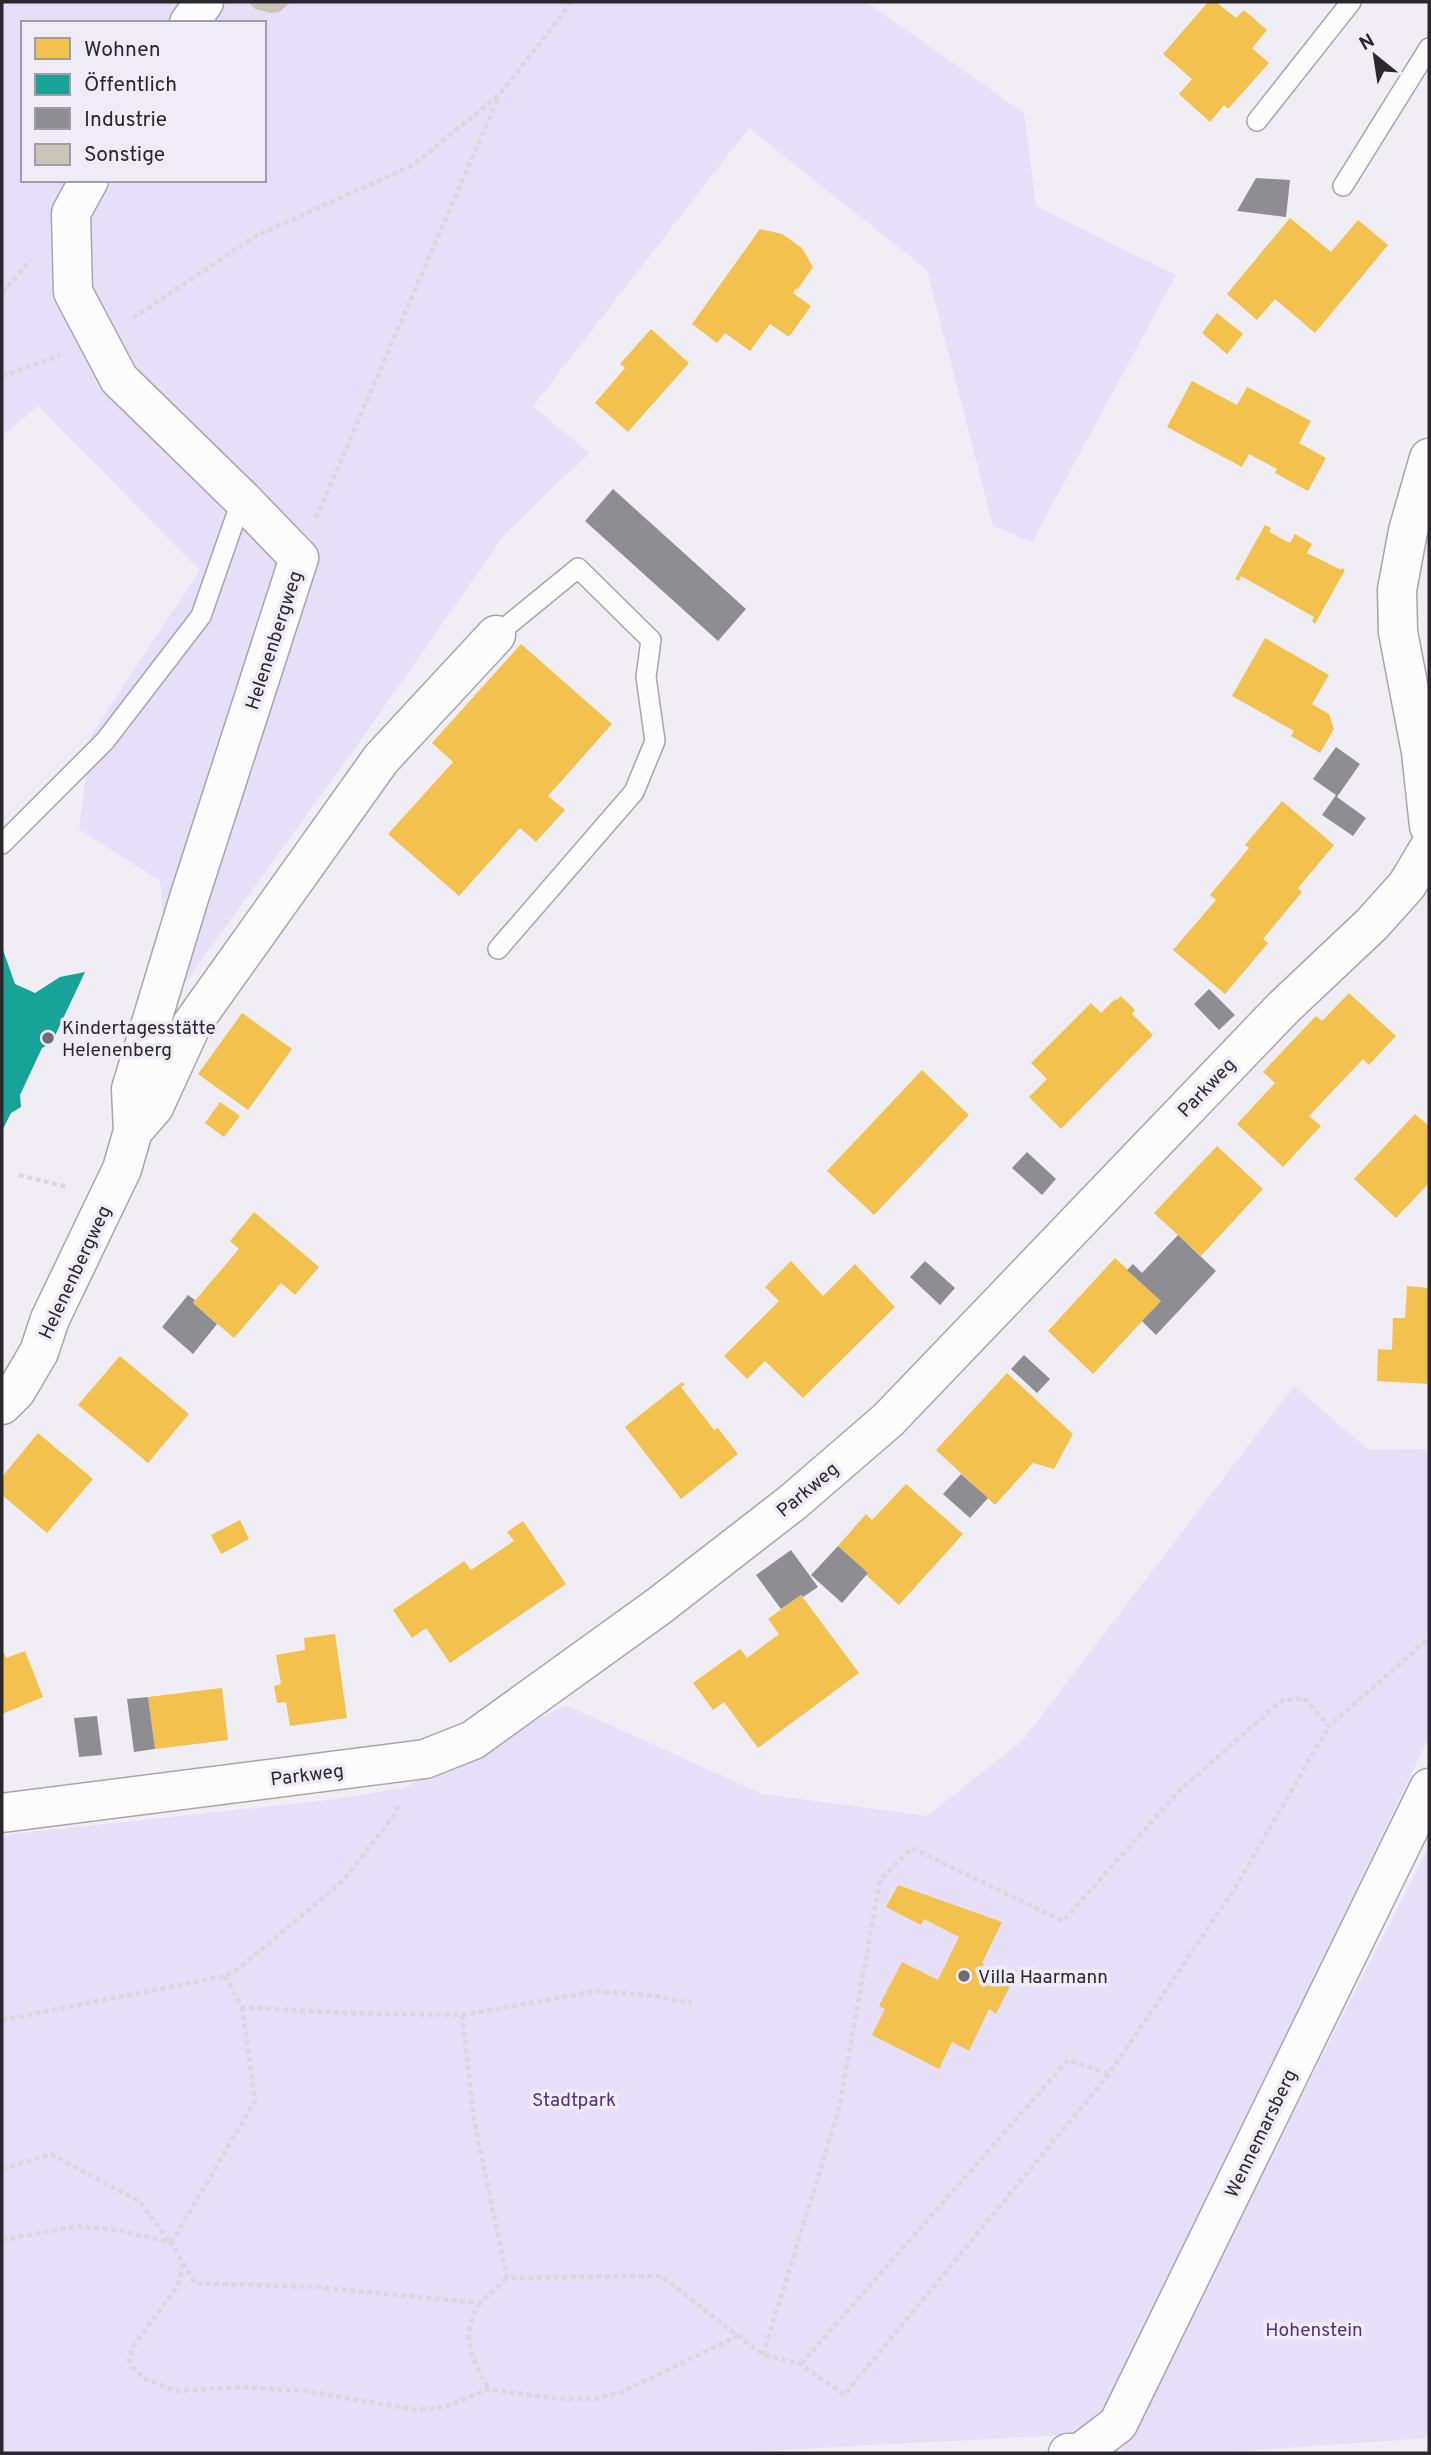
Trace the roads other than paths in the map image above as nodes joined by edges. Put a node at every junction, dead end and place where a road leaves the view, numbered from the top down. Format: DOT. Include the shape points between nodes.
graph roads {
  1 [pos="204,2"];
  2 [pos="1351,2"];
  3 [pos="190,21"];
  4 [pos="1429,48"];
  5 [pos="1257,121"];
  6 [pos="88,182"];
  7 [pos="1343,186"];
  8 [pos="1429,458"];
  9 [pos="242,499"];
  10 [pos="496,635"];
  11 [pos="1429,826"];
  12 [pos="2,844"];
  13 [pos="1429,848"];
  14 [pos="498,949"];
  15 [pos="133,1131"];
  16 [pos="2,1405"];
  17 [pos="1429,1788"];
  18 [pos="2,1813"];
  19 [pos="1068,2453"];
  1 -- 3 [label="street"];
  2 -- 5 [label="lane"];
  4 -- 7 [label="lane"];
  6 -- 9 [label="street, Helenenbergweg" via="71,212 74,292 119,379"];
  8 -- 11 [label="street" via="1397,590 1398,632 1421,752"];
  9 -- 12 [label="lane" via="201,616 105,741"];
  9 -- 15 [label="street, Helenenbergweg" via="299,558 131,1089"];
  10 -- 14 [label="lane" via="578,568 651,640 646,677 655,741 634,792"];
  10 -- 15 [label="street, Helenenbergweg" via="381,759 192,1024 154,1107"];
  13 -- 18 [label="street, Parkweg" via="1407,885 1371,925 1283,1008 888,1420 793,1502 659,1606 472,1740 425,1759"];
  15 -- 16 [label="street, Helenenbergweg" via="122,1168 38,1352 16,1391"];
  17 -- 19 [label="street, Wennemarsberg" via="1118,2424 1080,2453"];
}
